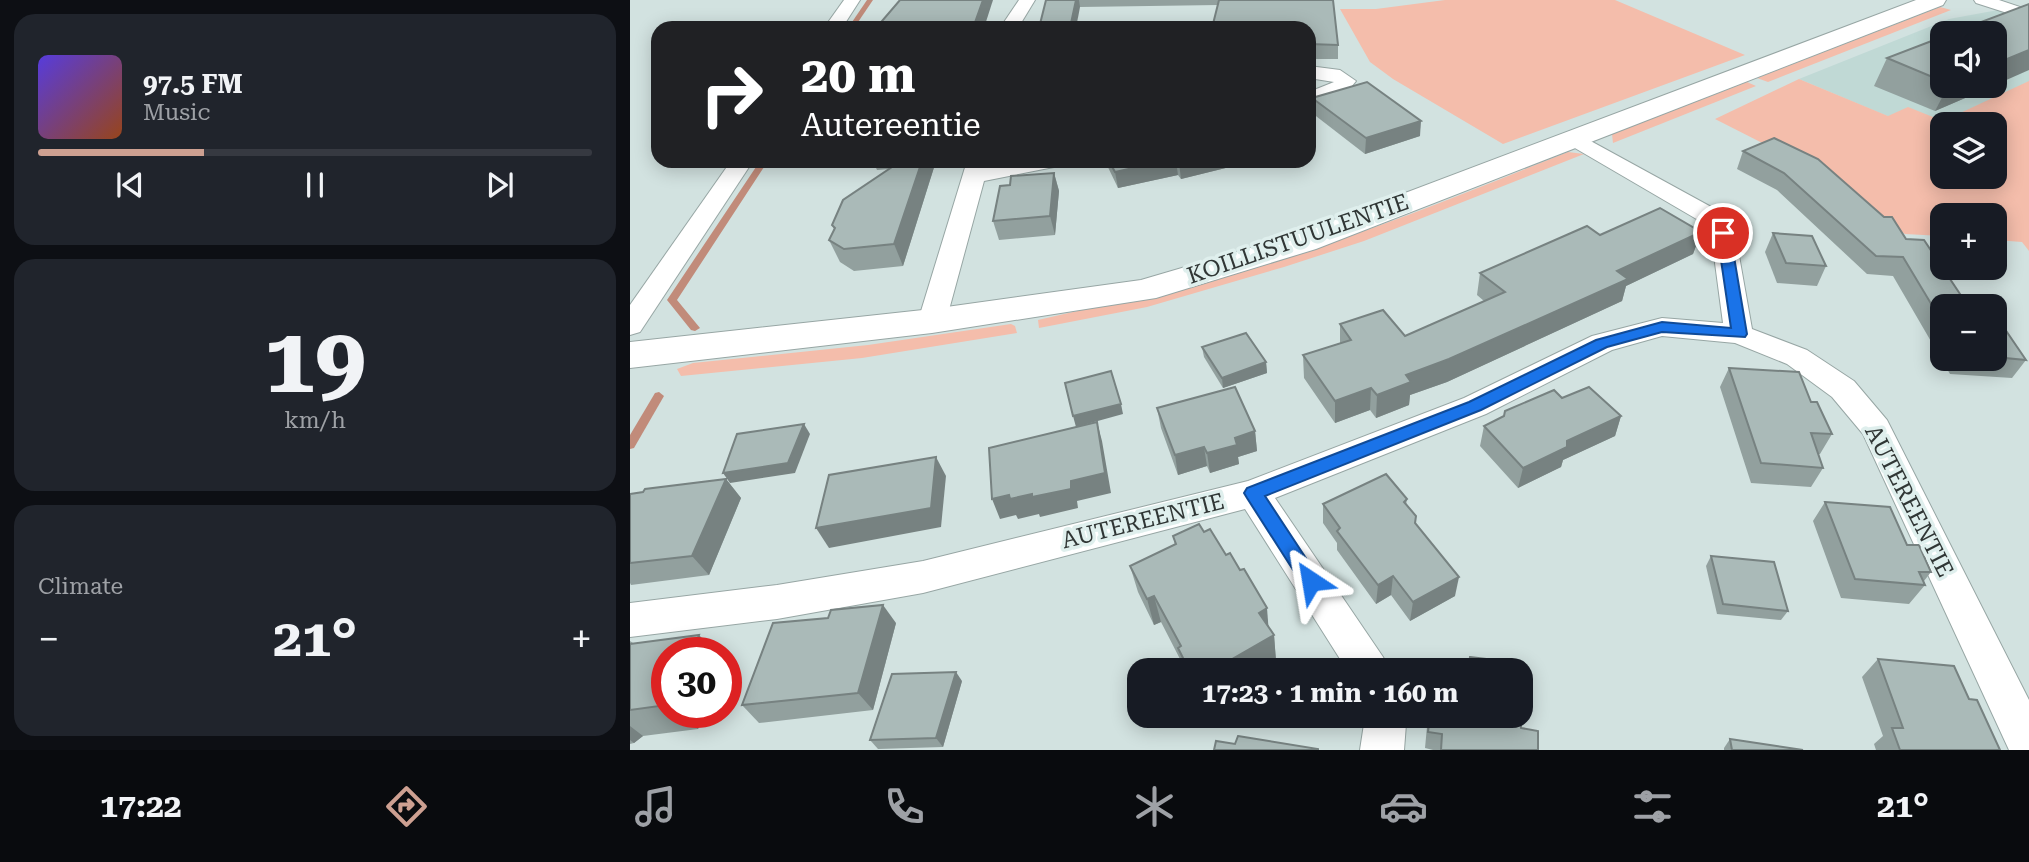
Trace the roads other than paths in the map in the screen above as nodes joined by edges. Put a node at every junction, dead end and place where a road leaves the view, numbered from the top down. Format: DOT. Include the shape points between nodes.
graph roads {
  1 [pos="852,0"];
  2 [pos="1027,0"];
  3 [pos="1935,0"];
  4 [pos="1982,0"];
  5 [pos="2029,15"];
  6 [pos="838,21"];
  7 [pos="1014,21"];
  8 [pos="1316,73"];
  9 [pos="1316,96"];
  10 [pos="1576,139"];
  11 [pos="738,168"];
  12 [pos="976,168"];
  13 [pos="932,321"];
  14 [pos="630,326"];
  15 [pos="1739,334"];
  16 [pos="630,355"];
  17 [pos="1253,493"];
  18 [pos="630,620"];
  19 [pos="1361,658"];
  20 [pos="1384,728"];
  21 [pos="2029,745"];
  22 [pos="1382,750"];
  1 -- 6 [label="street"];
  2 -- 7 [label="street"];
  3 -- 10 [label="street, KOILLISTUULENTIE"];
  4 -- 5 [label="street"];
  8 -- 9 [label="street" via="1346,81 1340,88"];
  10 -- 13 [label="street, KOILLISTUULENTIE" via="1305,242 1144,290"];
  10 -- 15 [label="street" via="1715,219 1723,233"];
  11 -- 14 [label="street"];
  12 -- 13 [label="street"];
  13 -- 16 [label="street, KOILLISTUULENTIE"];
  15 -- 17 [label="street, AUTEREENTIE" via="1662,327 1602,343 1475,406"];
  15 -- 21 [label="street, AUTEREENTIE" via="1797,357 1843,389 1876,428"];
  17 -- 18 [label="street, AUTEREENTIE" via="923,577 777,602"];
  17 -- 19 [label="street"];
  20 -- 22 [label="street"];
}
